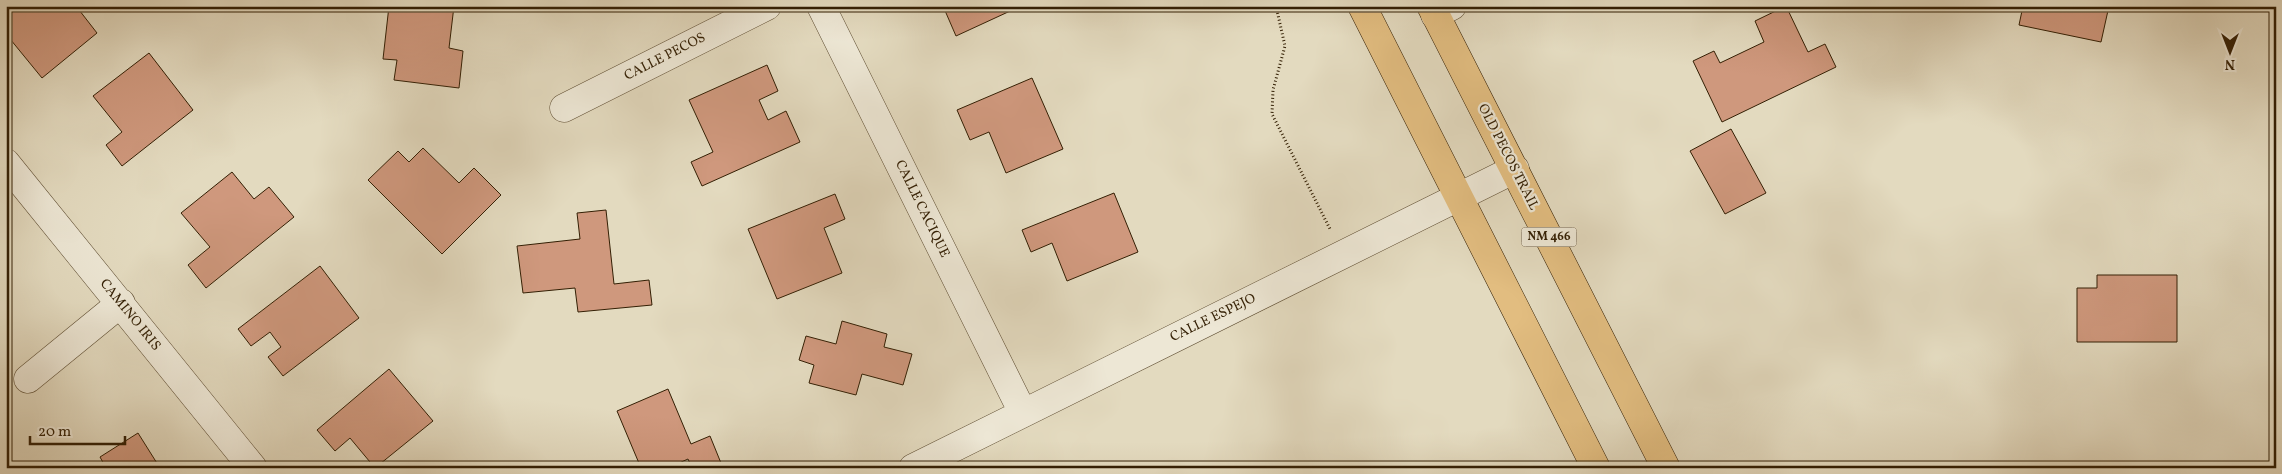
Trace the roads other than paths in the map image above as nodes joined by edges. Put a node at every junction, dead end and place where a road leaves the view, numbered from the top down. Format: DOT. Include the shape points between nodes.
graph roads {
  1 [pos="767,6"];
  2 [pos="821,6"];
  3 [pos="1362,6"];
  4 [pos="1440,9"];
  5 [pos="564,108"];
  6 [pos="6,163"];
  7 [pos="1515,169"];
  8 [pos="1459,196"];
  9 [pos="121,303"];
  10 [pos="28,379"];
  11 [pos="1023,413"];
  12 [pos="253,468"];
  13 [pos="913,468"];
  14 [pos="1596,468"];
  15 [pos="1666,468"];
  1 -- 5 [label="street, CALLE PECOS"];
  2 -- 11 [label="street, CALLE CACIQUE"];
  3 -- 8 [label="main road"];
  4 -- 7 [label="main road, OLD PECOS TRAIL / NM 466"];
  6 -- 9 [label="street, CAMINO IRIS"];
  7 -- 8 [label="street, CALLE ESPEJO"];
  7 -- 15 [label="main road, OLD PECOS TRAIL / NM 466"];
  8 -- 11 [label="street, CALLE ESPEJO"];
  8 -- 14 [label="main road"];
  9 -- 10 [label="street"];
  9 -- 12 [label="street, CAMINO IRIS"];
  11 -- 13 [label="street, CALLE ESPEJO"];
}
